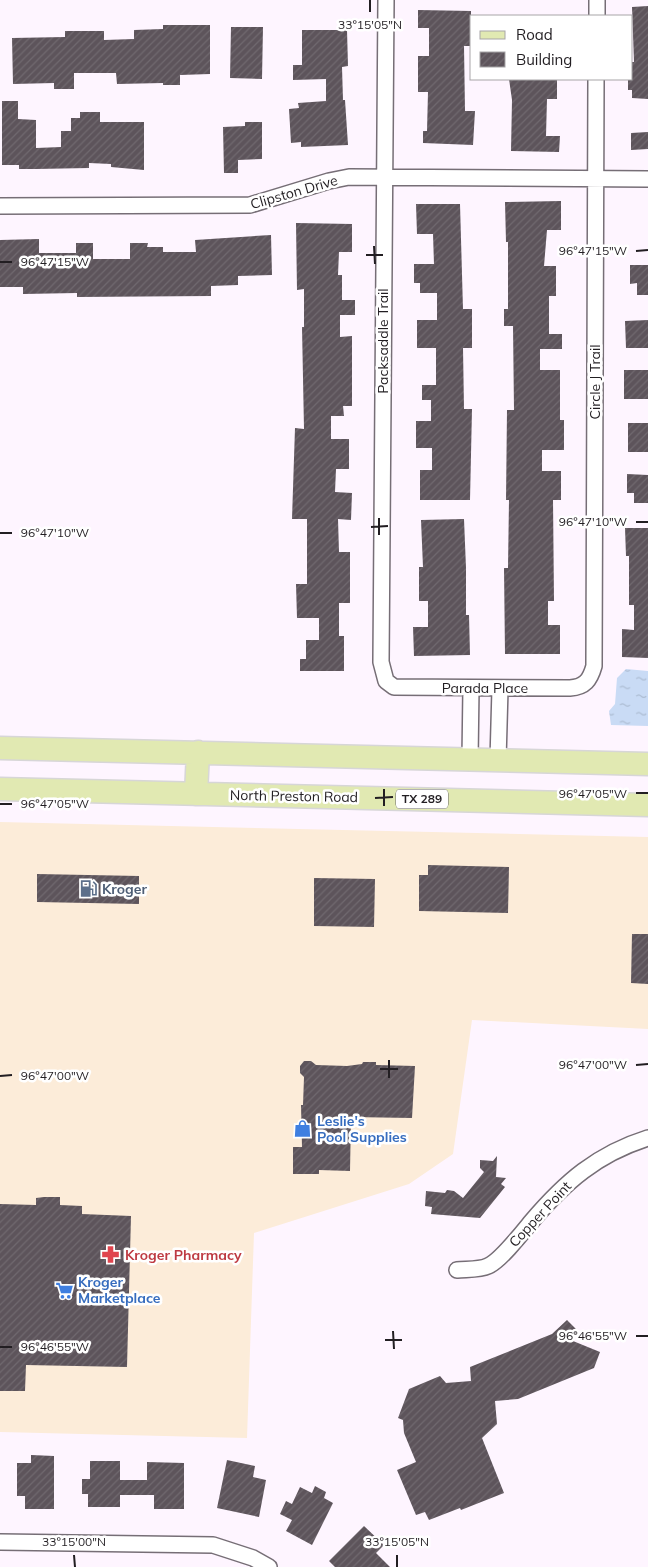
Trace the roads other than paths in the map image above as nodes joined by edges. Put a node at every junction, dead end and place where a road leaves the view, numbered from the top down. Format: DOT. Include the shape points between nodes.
graph roads {
  1 [pos="386,0"];
  2 [pos="597,0"];
  3 [pos="597,15"];
  4 [pos="596,80"];
  5 [pos="384,176"];
  6 [pos="596,179"];
  7 [pos="648,179"];
  8 [pos="0,206"];
  9 [pos="386,681"];
  10 [pos="586,683"];
  11 [pos="471,688"];
  12 [pos="500,689"];
  13 [pos="0,748"];
  14 [pos="198,752"];
  15 [pos="470,759"];
  16 [pos="498,760"];
  17 [pos="648,764"];
  18 [pos="0,788"];
  19 [pos="196,794"];
  20 [pos="648,806"];
  21 [pos="648,1138"];
  22 [pos="457,1270"];
  23 [pos="0,1542"];
  24 [pos="268,1567"];
  1 -- 5 [label="street, Packsaddle Trail"];
  2 -- 3 [label="street"];
  4 -- 6 [label="street, Circle J Trail"];
  5 -- 6 [label="street, Clipston Drive"];
  5 -- 8 [label="street, Clipston Drive" via="335,180 250,205 228,207"];
  5 -- 9 [label="street, Packsaddle Trail" via="381,662"];
  6 -- 7 [label="street, Clipston Drive"];
  6 -- 10 [label="street, Circle J Trail" via="594,666"];
  9 -- 11 [label="street, Parada Place" via="394,687 405,688"];
  10 -- 12 [label="street, Parada Place" via="578,688"];
  11 -- 12 [label="street, Parada Place"];
  11 -- 15 [label="street"];
  12 -- 16 [label="street"];
  13 -- 14 [label="main road"];
  14 -- 15 [label="main road"];
  14 -- 19 [label="main road"];
  15 -- 16 [label="main road"];
  16 -- 17 [label="main road"];
  18 -- 19 [label="main road, North Preston Road / TX 289"];
  19 -- 20 [label="main road, North Preston Road / TX 289"];
  21 -- 22 [label="street, Copper Point" via="622,1146 589,1166 556,1193 511,1245 488,1266"];
  23 -- 24 [label="street" via="213,1545 253,1558"];
}
